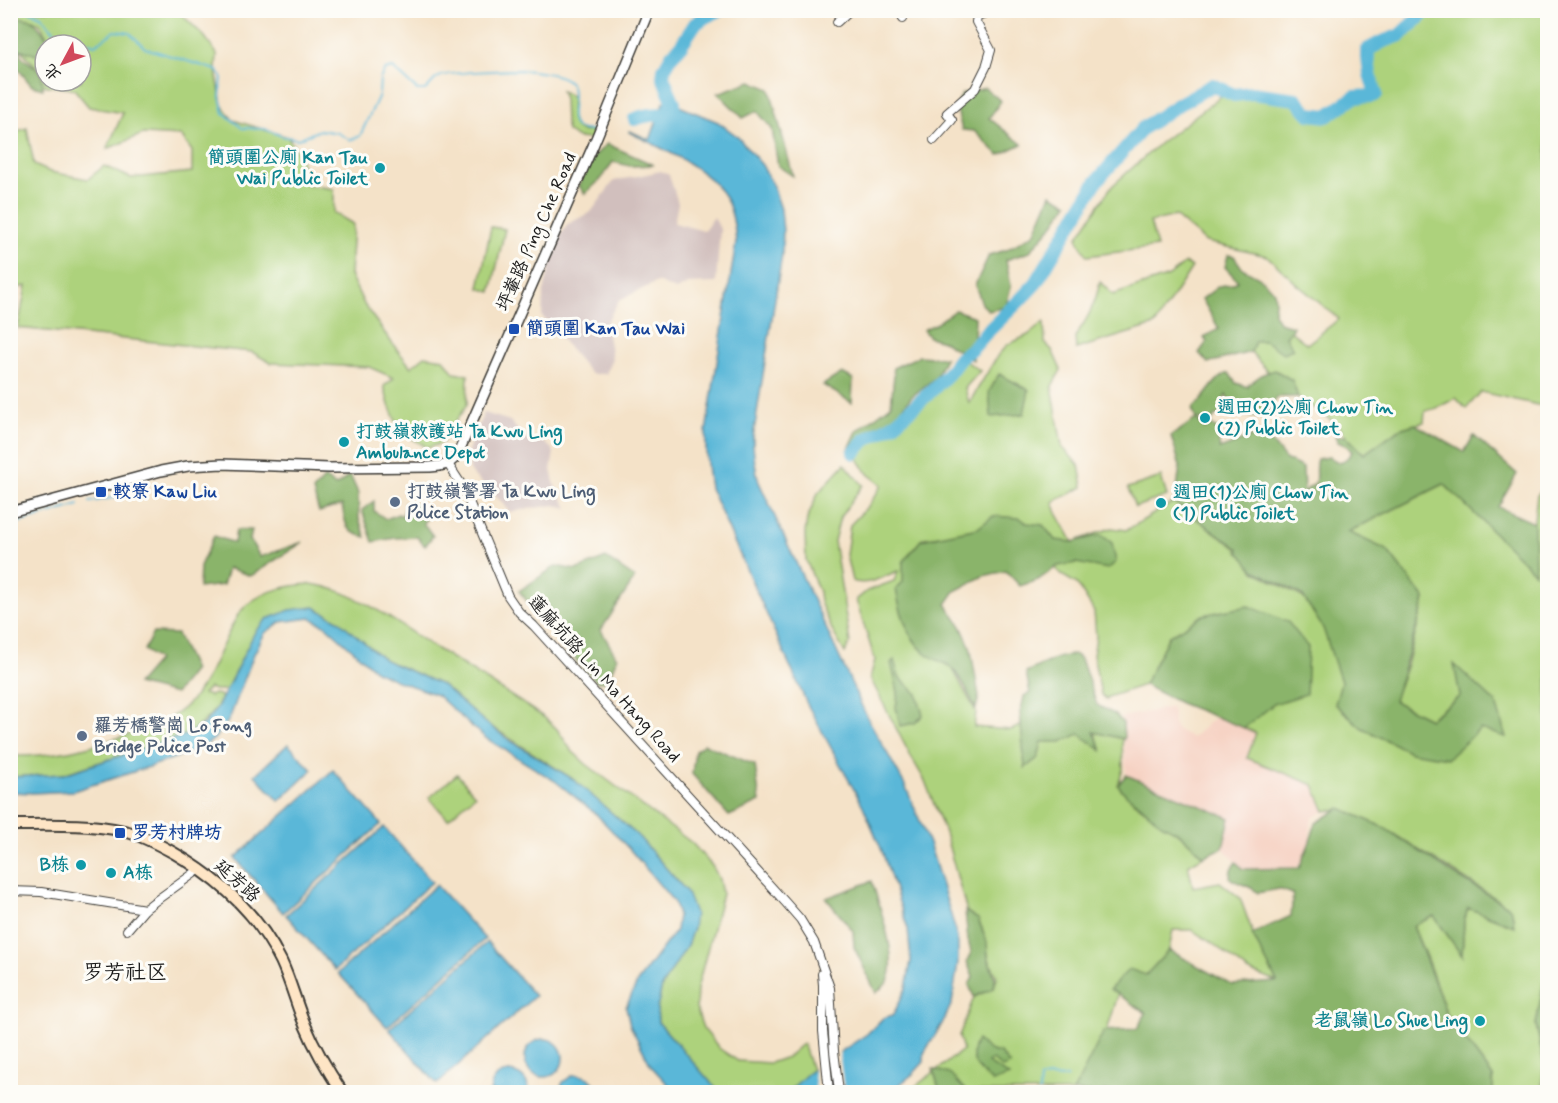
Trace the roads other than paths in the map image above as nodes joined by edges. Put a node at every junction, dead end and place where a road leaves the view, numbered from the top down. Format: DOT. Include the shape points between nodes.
graph roads {
  1 [pos="650,10"];
  2 [pos="850,10"];
  3 [pos="994,10"];
  4 [pos="976,13"];
  5 [pos="837,22"];
  6 [pos="934,140"];
  7 [pos="448,464"];
  8 [pos="10,512"];
  9 [pos="10,825"];
  10 [pos="200,869"];
  11 [pos="10,891"];
  12 [pos="145,909"];
  13 [pos="127,930"];
  14 [pos="830,1051"];
  15 [pos="342,1092"];
  16 [pos="829,1092"];
  17 [pos="839,1092"];
  1 -- 7 [label="street, 坪輋路 Ping Che Road" via="460,449"];
  2 -- 5 [label="street"];
  3 -- 4 [label="street"];
  4 -- 6 [label="street" via="976,22 991,50 986,67 975,89 947,113 952,120"];
  7 -- 8 [label="street" via="339,468 188,466"];
  7 -- 14 [label="street, 蓮麻坑路 Lin Ma Hang Road" via="463,488 513,605 800,919 821,961 823,1031"];
  9 -- 10 [label="main road, 延芳路" via="126,831"];
  10 -- 12 [label="street"];
  10 -- 15 [label="main road, 延芳路" via="233,896 272,944 314,1045"];
  11 -- 12 [label="street" via="42,892"];
  12 -- 13 [label="street"];
  14 -- 16 [label="street, 蓮麻坑路 Lin Ma Hang Road"];
  14 -- 17 [label="street, 蓮麻坑路 Lin Ma Hang Road"];
}
